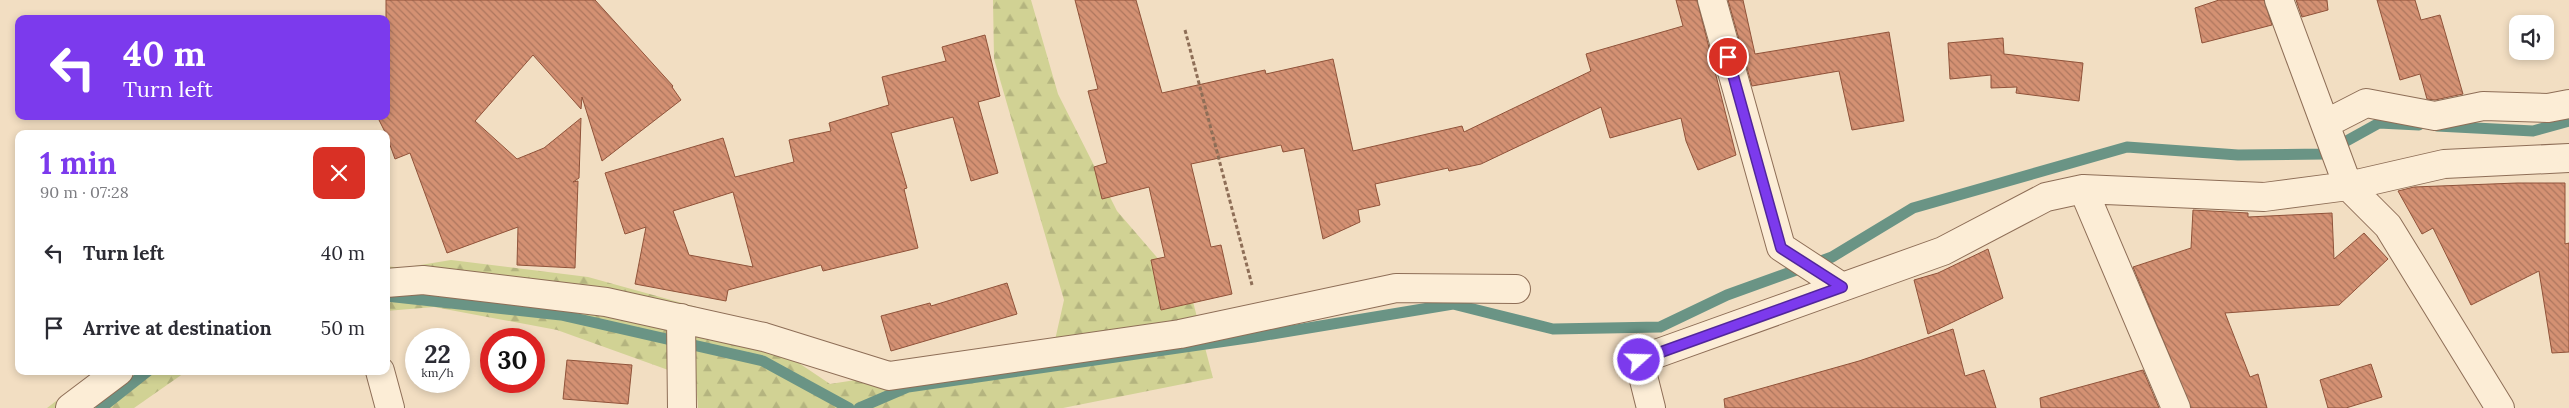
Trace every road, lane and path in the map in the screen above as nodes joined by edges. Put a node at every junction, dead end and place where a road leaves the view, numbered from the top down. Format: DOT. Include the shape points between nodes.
graph roads {
  1 [pos="1712,0"];
  2 [pos="2279,0"];
  3 [pos="1185,30"];
  4 [pos="2569,104"];
  5 [pos="2325,124"];
  6 [pos="2569,158"];
  7 [pos="2348,186"];
  8 [pos="2083,189"];
  9 [pos="390,283"];
  10 [pos="1842,287"];
  11 [pos="1516,289"];
  12 [pos="1260,317"];
  13 [pos="680,318"];
  14 [pos="114,375"];
  15 [pos="381,375"];
  16 [pos="70,408"];
  17 [pos="390,408"];
  18 [pos="682,408"];
  19 [pos="1651,408"];
  20 [pos="2176,408"];
  21 [pos="2500,408"];
  1 -- 10 [label="street" via="1781,248"];
  2 -- 5 [label="street"];
  3 -- 12 [label="path"];
  4 -- 5 [label="street" via="2548,108 2483,106 2435,116 2366,103"];
  5 -- 7 [label="street"];
  6 -- 7 [label="street" via="2444,164"];
  7 -- 8 [label="street" via="2264,197"];
  7 -- 21 [label="street" via="2388,226"];
  8 -- 10 [label="street" via="2046,197 1943,251"];
  8 -- 20 [label="street"];
  9 -- 13 [label="street" via="422,280 606,302"];
  10 -- 19 [label="street" via="1639,360"];
  11 -- 12 [label="street" via="1396,288"];
  12 -- 13 [label="street" via="1180,334 889,376 764,337"];
  13 -- 18 [label="street"];
  14 -- 16 [label="street"];
  15 -- 17 [label="street"];
}
